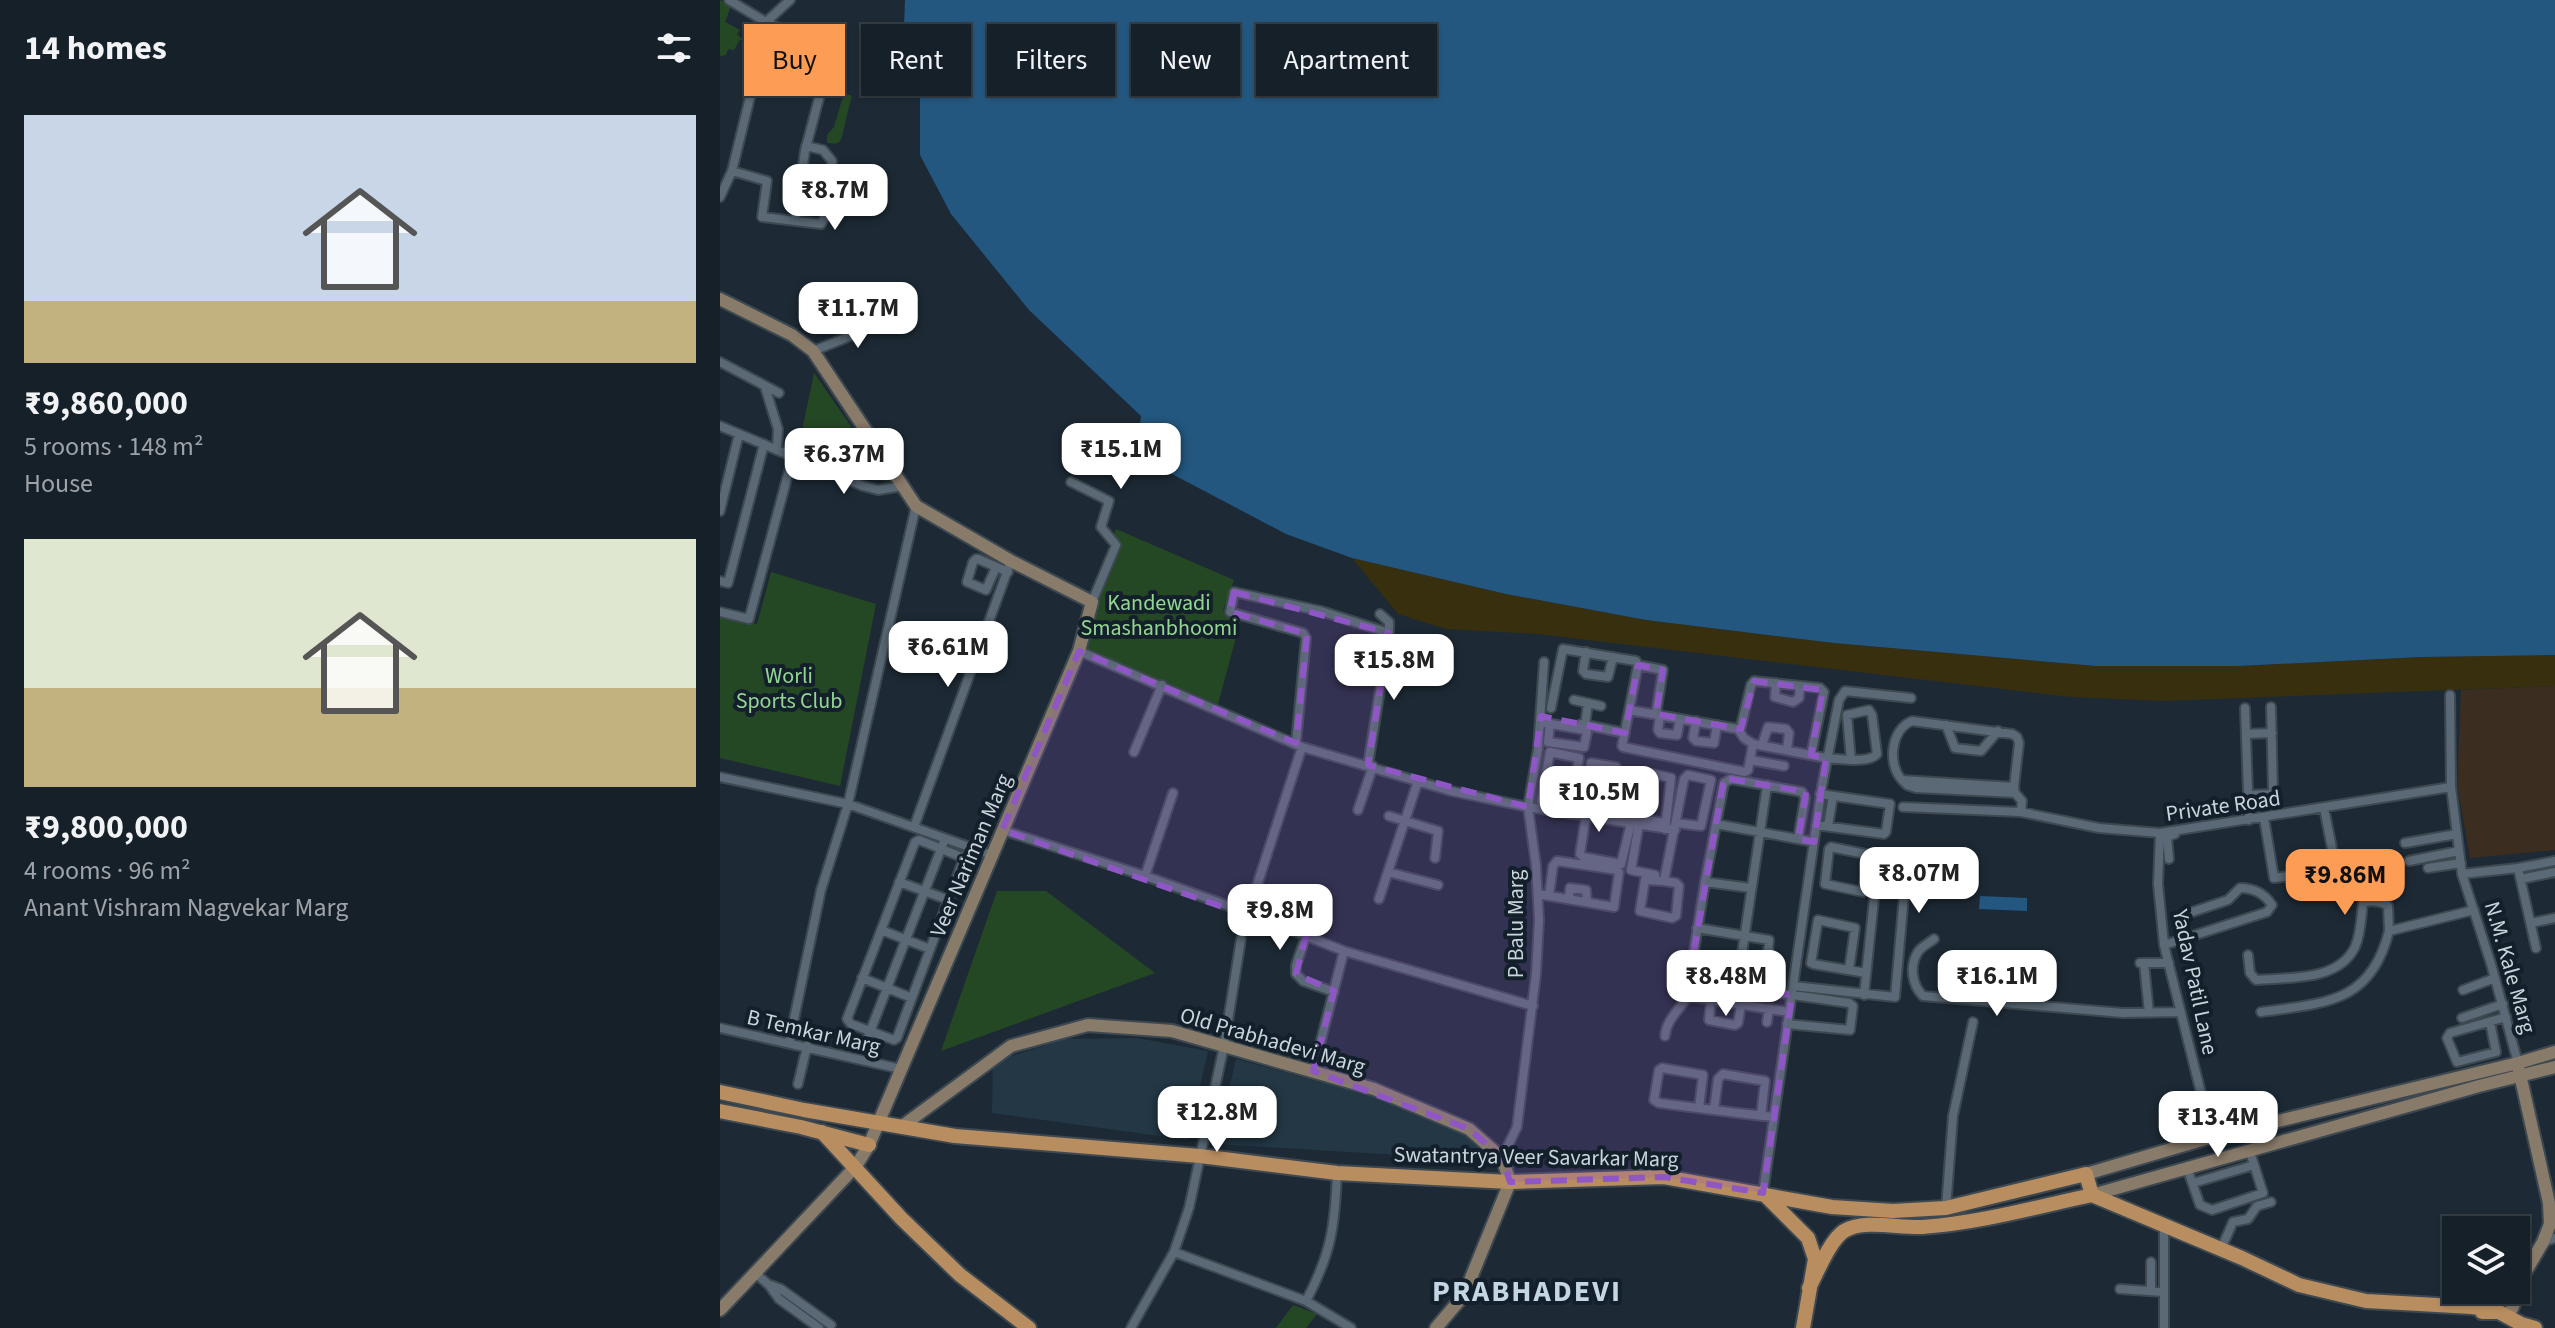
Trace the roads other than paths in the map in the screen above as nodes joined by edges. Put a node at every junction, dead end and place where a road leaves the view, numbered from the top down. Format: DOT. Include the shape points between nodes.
graph roads {
  1 [pos="729,0"];
  2 [pos="790,0"];
  3 [pos="766,22"];
  4 [pos="770,24"];
  5 [pos="820,96"];
  6 [pos="806,146"];
  7 [pos="727,176"];
  8 [pos="720,197"];
  9 [pos="795,220"];
  10 [pos="720,299"];
  11 [pos="875,312"];
  12 [pos="813,351"];
  13 [pos="720,362"];
  14 [pos="765,386"];
  15 [pos="779,393"];
  16 [pos="720,426"];
  17 [pos="739,434"];
  18 [pos="764,444"];
  19 [pos="777,450"];
  20 [pos="793,456"];
  21 [pos="1071,482"];
  22 [pos="903,486"];
  23 [pos="916,506"];
  24 [pos="720,511"];
  25 [pos="1009,566"];
  26 [pos="996,567"];
  27 [pos="720,581"];
  28 [pos="1092,602"];
  29 [pos="720,612"];
  30 [pos="1380,614"];
  31 [pos="1389,633"];
  32 [pos="1079,651"];
  33 [pos="1586,652"];
  34 [pos="1613,657"];
  35 [pos="1544,662"];
  36 [pos="1638,665"];
  37 [pos="1776,683"];
  38 [pos="1162,685"];
  39 [pos="1800,686"];
  40 [pos="2450,695"];
  41 [pos="1911,698"];
  42 [pos="1574,700"];
  43 [pos="1588,703"];
  44 [pos="1601,706"];
  45 [pos="2271,707"];
  46 [pos="1551,708"];
  47 [pos="2245,708"];
  48 [pos="1629,710"];
  49 [pos="1658,715"];
  50 [pos="1680,719"];
  51 [pos="1544,721"];
  52 [pos="1696,721"];
  53 [pos="1585,725"];
  54 [pos="1717,725"];
  55 [pos="1946,725"];
  56 [pos="1740,730"];
  57 [pos="1998,731"];
  58 [pos="1625,733"];
  59 [pos="2272,733"];
  60 [pos="2246,734"];
  61 [pos="1758,744"];
  62 [pos="1299,745"];
  63 [pos="1787,750"];
  64 [pos="1134,752"];
  65 [pos="1811,755"];
  66 [pos="1826,758"];
  67 [pos="1750,760"];
  68 [pos="1851,760"];
  69 [pos="1370,766"];
  70 [pos="1784,766"];
  71 [pos="720,777"];
  72 [pos="1418,781"];
  73 [pos="1767,785"];
  74 [pos="2451,787"];
  75 [pos="1821,790"];
  76 [pos="2014,790"];
  77 [pos="1173,793"];
  78 [pos="2248,795"];
  79 [pos="1833,796"];
  80 [pos="848,804"];
  81 [pos="1528,807"];
  82 [pos="1903,807"];
  83 [pos="2324,808"];
  84 [pos="1358,810"];
  85 [pos="1571,810"];
  86 [pos="2021,812"];
  87 [pos="1583,814"];
  88 [pos="1389,816"];
  89 [pos="2264,818"];
  90 [pos="2249,820"];
  91 [pos="1405,821"];
  92 [pos="1634,822"];
  93 [pos="1716,824"];
  94 [pos="1816,825"];
  95 [pos="1670,826"];
  96 [pos="1828,826"];
  97 [pos="914,827"];
  98 [pos="1002,830"];
  99 [pos="1759,832"];
  100 [pos="2160,833"];
  101 [pos="2177,834"];
  102 [pos="2453,834"];
  103 [pos="1798,839"];
  104 [pos="1814,842"];
  105 [pos="2405,843"];
  106 [pos="943,844"];
  107 [pos="2456,852"];
  108 [pos="992,855"];
  109 [pos="1435,858"];
  110 [pos="2164,860"];
  111 [pos="2180,861"];
  112 [pos="2409,861"];
  113 [pos="2555,861"];
  114 [pos="1811,862"];
  115 [pos="2461,863"];
  116 [pos="1827,864"];
  117 [pos="2428,868"];
  118 [pos="2518,868"];
  119 [pos="1388,872"];
  120 [pos="2555,872"];
  121 [pos="2312,873"];
  122 [pos="2462,874"];
  123 [pos="1145,876"];
  124 [pos="1665,879"];
  125 [pos="2521,879"];
  126 [pos="899,882"];
  127 [pos="1705,882"];
  128 [pos="1438,885"];
  129 [pos="1751,888"];
  130 [pos="2340,889"];
  131 [pos="924,891"];
  132 [pos="1538,894"];
  133 [pos="1549,896"];
  134 [pos="1379,899"];
  135 [pos="949,900"];
  136 [pos="2474,910"];
  137 [pos="1248,913"];
  138 [pos="2555,918"];
  139 [pos="2531,923"];
  140 [pos="1697,928"];
  141 [pos="881,930"];
  142 [pos="2389,931"];
  143 [pos="1304,935"];
  144 [pos="1745,935"];
  145 [pos="906,939"];
  146 [pos="1241,939"];
  147 [pos="1934,939"];
  148 [pos="2181,939"];
  149 [pos="2164,945"];
  150 [pos="2536,948"];
  151 [pos="930,949"];
  152 [pos="1344,951"];
  153 [pos="2248,955"];
  154 [pos="2169,963"];
  155 [pos="1849,970"];
  156 [pos="1866,973"];
  157 [pos="862,978"];
  158 [pos="1289,978"];
  159 [pos="2495,978"];
  160 [pos="887,987"];
  161 [pos="1737,987"];
  162 [pos="1765,990"];
  163 [pos="1792,990"];
  164 [pos="2463,990"];
  165 [pos="1334,992"];
  166 [pos="1864,995"];
  167 [pos="912,998"];
  168 [pos="1711,1000"];
  169 [pos="1741,1004"];
  170 [pos="2503,1004"];
  171 [pos="1533,1006"];
  172 [pos="1769,1009"];
  173 [pos="1789,1012"];
  174 [pos="2179,1012"];
  175 [pos="2261,1012"];
  176 [pos="2149,1013"];
  177 [pos="2506,1017"];
  178 [pos="2462,1018"];
  179 [pos="1767,1022"];
  180 [pos="1973,1022"];
  181 [pos="2490,1022"];
  182 [pos="1787,1024"];
  183 [pos="720,1028"];
  184 [pos="869,1034"];
  185 [pos="1665,1036"];
  186 [pos="789,1043"];
  187 [pos="807,1046"];
  188 [pos="1224,1046"];
  189 [pos="2555,1052"];
  190 [pos="2479,1057"];
  191 [pos="2555,1067"];
  192 [pos="901,1069"];
  193 [pos="2519,1070"];
  194 [pos="1313,1071"];
  195 [pos="2482,1071"];
  196 [pos="798,1084"];
  197 [pos="720,1092"];
  198 [pos="1699,1108"];
  199 [pos="1714,1110"];
  200 [pos="720,1111"];
  201 [pos="1761,1116"];
  202 [pos="1774,1117"];
  203 [pos="880,1122"];
  204 [pos="901,1127"];
  205 [pos="822,1132"];
  206 [pos="2212,1137"];
  207 [pos="869,1145"];
  208 [pos="1200,1156"];
  209 [pos="1502,1158"];
  210 [pos="2252,1158"];
  211 [pos="856,1166"];
  212 [pos="2187,1168"];
  213 [pos="1337,1173"];
  214 [pos="2086,1174"];
  215 [pos="1510,1182"];
  216 [pos="2193,1183"];
  217 [pos="1763,1193"];
  218 [pos="2263,1193"];
  219 [pos="2092,1195"];
  220 [pos="2551,1195"];
  221 [pos="1946,1208"];
  222 [pos="2164,1227"];
  223 [pos="2549,1240"];
  224 [pos="2221,1249"];
  225 [pos="1174,1252"];
  226 [pos="2151,1262"];
  227 [pos="2530,1268"];
  228 [pos="755,1273"];
  229 [pos="769,1285"];
  230 [pos="1809,1288"];
  231 [pos="2120,1289"];
  232 [pos="2151,1291"];
  233 [pos="2164,1292"];
  234 [pos="1306,1301"];
  235 [pos="2506,1304"];
  236 [pos="720,1310"];
  237 [pos="2506,1310"];
  238 [pos="831,1325"];
  239 [pos="2532,1327"];
  240 [pos="819,1328"];
  241 [pos="1029,1328"];
  242 [pos="1131,1328"];
  243 [pos="1351,1328"];
  244 [pos="1436,1328"];
  245 [pos="1803,1328"];
  246 [pos="2164,1328"];
  1 -- 3 [label="street"];
  2 -- 3 [label="street"];
  3 -- 4 [label="street"];
  3 -- 7 [label="street"];
  5 -- 6 [label="street"];
  6 -- 9 [label="street"];
  6 -- 9 [label="street" via="823,150 832,161 826,215 821,224"];
  7 -- 8 [label="street"];
  7 -- 9 [label="street" via="767,181 762,217"];
  10 -- 12 [label="street"];
  11 -- 12 [label="street" via="858,333"];
  12 -- 22 [label="street"];
  13 -- 14 [label="street"];
  14 -- 15 [label="street"];
  14 -- 19 [label="street" via="778,429"];
  16 -- 17 [label="street"];
  17 -- 18 [label="street"];
  17 -- 24 [label="street"];
  18 -- 19 [label="street"];
  18 -- 27 [label="street" via="728,583"];
  19 -- 20 [label="street"];
  20 -- 22 [label="street" via="863,486"];
  20 -- 29 [label="street" via="749,619"];
  21 -- 28 [label="street" via="1109,501 1101,527 1116,545"];
  22 -- 23 [label="street"];
  23 -- 25 [label="street"];
  23 -- 80 [label="street"];
  25 -- 26 [label="street"];
  25 -- 28 [label="street"];
  25 -- 97 [label="street"];
  28 -- 32 [label="street, Veer Nariman Marg"];
  30 -- 31 [label="street" via="1389,622"];
  31 -- 62 [label="street" via="1234,592 1230,612 1306,638"];
  31 -- 69 [label="street"];
  32 -- 38 [label="street"];
  32 -- 98 [label="street, Veer Nariman Marg"];
  33 -- 34 [label="street"];
  33 -- 34 [label="street" via="1586,674 1608,677"];
  33 -- 46 [label="street" via="1562,651"];
  34 -- 36 [label="street"];
  35 -- 51 [label="street, P Balu Marg"];
  36 -- 48 [label="street"];
  36 -- 49 [label="street" via="1663,672"];
  37 -- 39 [label="street"];
  37 -- 39 [label="street" via="1775,697 1793,702"];
  37 -- 56 [label="street" via="1752,683"];
  38 -- 62 [label="street"];
  38 -- 64 [label="street"];
  39 -- 65 [label="street" via="1824,692"];
  40 -- 74 [label="street, N.M. Kale Marg"];
  41 -- 66 [label="street" via="1845,691"];
  42 -- 43 [label="street"];
  43 -- 44 [label="street"];
  43 -- 53 [label="street"];
  45 -- 59 [label="street"];
  47 -- 60 [label="street"];
  48 -- 49 [label="street"];
  48 -- 58 [label="street"];
  49 -- 50 [label="street"];
  49 -- 50 [label="street" via="1660,733 1677,735"];
  50 -- 52 [label="street"];
  51 -- 51 [label="street" via="1586,731 1584,747 1548,742"];
  51 -- 53 [label="street"];
  51 -- 81 [label="street, P Balu Marg"];
  52 -- 54 [label="street"];
  52 -- 54 [label="street" via="1694,739 1712,743"];
  53 -- 58 [label="street"];
  54 -- 56 [label="street"];
  55 -- 57 [label="street"];
  55 -- 57 [label="street" via="1955,748 1981,751"];
  55 -- 76 [label="street" via="1912,721 1897,732 1892,763 1907,785"];
  56 -- 61 [label="street"];
  57 -- 76 [label="street" via="2012,734 2019,743"];
  58 -- 67 [label="street" via="1626,749 1745,772"];
  59 -- 60 [label="street"];
  59 -- 78 [label="street" via="2273,791"];
  60 -- 78 [label="street"];
  61 -- 63 [label="street"];
  61 -- 63 [label="street" via="1768,727 1786,729"];
  61 -- 67 [label="street"];
  62 -- 69 [label="street"];
  62 -- 137 [label="street"];
  63 -- 65 [label="street"];
  65 -- 66 [label="street"];
  66 -- 68 [label="street"];
  66 -- 75 [label="street"];
  67 -- 70 [label="street" via="1769,768"];
  68 -- 68 [label="street" via="1847,715 1869,710 1877,754"];
  69 -- 72 [label="street"];
  69 -- 84 [label="street"];
  71 -- 80 [label="street"];
  72 -- 81 [label="street"];
  72 -- 91 [label="street"];
  73 -- 93 [label="street" via="1727,780"];
  73 -- 99 [label="street"];
  73 -- 103 [label="street" via="1804,793"];
  74 -- 83 [label="street, Private Road"];
  74 -- 102 [label="street, N.M. Kale Marg"];
  75 -- 79 [label="street"];
  75 -- 94 [label="street"];
  76 -- 86 [label="street" via="2022,801"];
  77 -- 123 [label="street"];
  78 -- 90 [label="street"];
  79 -- 96 [label="street"];
  79 -- 96 [label="street" via="1890,804 1886,832"];
  80 -- 97 [label="street"];
  80 -- 186 [label="street" via="821,890"];
  81 -- 85 [label="street"];
  81 -- 132 [label="street, P Balu Marg"];
  82 -- 86 [label="street, Private Road"];
  83 -- 89 [label="street, Private Road"];
  83 -- 130 [label="street"];
  85 -- 85 [label="street" via="1579,758 1550,752 1541,801"];
  85 -- 87 [label="street"];
  86 -- 100 [label="street, Private Road" via="2099,828"];
  87 -- 87 [label="street" via="1591,763 1616,767 1608,813"];
  87 -- 92 [label="street"];
  87 -- 92 [label="street" via="1580,854 1616,864 1622,862"];
  88 -- 91 [label="street"];
  89 -- 90 [label="street, Private Road"];
  89 -- 121 [label="street" via="2274,878"];
  90 -- 101 [label="street, Private Road"];
  91 -- 109 [label="street" via="1438,831"];
  91 -- 119 [label="street"];
  92 -- 95 [label="street"];
  92 -- 95 [label="street" via="1639,775 1644,772 1671,777"];
  92 -- 124 [label="street" via="1631,870"];
  93 -- 99 [label="street"];
  93 -- 127 [label="street"];
  94 -- 96 [label="street"];
  94 -- 104 [label="street"];
  95 -- 95 [label="street" via="1685,777 1711,780 1701,826"];
  95 -- 124 [label="street"];
  97 -- 106 [label="street"];
  98 -- 108 [label="street, Veer Nariman Marg"];
  98 -- 123 [label="street"];
  99 -- 103 [label="street"];
  99 -- 129 [label="street"];
  100 -- 101 [label="street, Private Road"];
  100 -- 110 [label="street, Yadav Patil Lane"];
  101 -- 110 [label="street" via="2167,837"];
  102 -- 105 [label="street"];
  102 -- 107 [label="street, N.M. Kale Marg"];
  103 -- 104 [label="street"];
  104 -- 114 [label="street"];
  106 -- 108 [label="street"];
  106 -- 126 [label="street" via="916,841"];
  106 -- 131 [label="street"];
  106 -- 135 [label="street" via="964,858"];
  107 -- 112 [label="street"];
  107 -- 115 [label="street, N.M. Kale Marg"];
  108 -- 192 [label="street, Veer Nariman Marg"];
  110 -- 111 [label="street"];
  110 -- 149 [label="street, Yadav Patil Lane" via="2158,884"];
  113 -- 118 [label="street"];
  114 -- 116 [label="street"];
  114 -- 163 [label="street"];
  115 -- 117 [label="street"];
  115 -- 122 [label="street, N.M. Kale Marg"];
  116 -- 116 [label="street" via="1826,885 1863,891 1868,854 1830,847"];
  118 -- 122 [label="street"];
  118 -- 125 [label="street"];
  119 -- 128 [label="street"];
  119 -- 134 [label="street"];
  120 -- 125 [label="street"];
  122 -- 136 [label="street, N.M. Kale Marg"];
  123 -- 137 [label="street"];
  124 -- 124 [label="street" via="1645,880 1640,911 1676,916 1679,886"];
  125 -- 139 [label="street"];
  126 -- 131 [label="street"];
  126 -- 141 [label="street"];
  127 -- 129 [label="street"];
  127 -- 140 [label="street"];
  129 -- 144 [label="street"];
  131 -- 135 [label="street"];
  131 -- 145 [label="street"];
  132 -- 133 [label="street"];
  132 -- 171 [label="street, P Balu Marg"];
  133 -- 133 [label="street" via="1557,861 1619,871 1614,907"];
  135 -- 151 [label="street"];
  136 -- 142 [label="street"];
  136 -- 159 [label="street, N.M. Kale Marg"];
  137 -- 143 [label="street"];
  138 -- 139 [label="street"];
  139 -- 150 [label="street"];
  140 -- 144 [label="street"];
  140 -- 161 [label="street" via="1691,978"];
  141 -- 145 [label="street"];
  141 -- 157 [label="street"];
  142 -- 153 [label="street" via="2388,906 2366,901 2355,947 2336,968 2256,980"];
  142 -- 175 [label="street" via="2384,950 2350,994"];
  143 -- 152 [label="street"];
  143 -- 158 [label="street"];
  143 -- 165 [label="street" via="1296,974"];
  144 -- 161 [label="street"];
  144 -- 162 [label="street" via="1771,942"];
  145 -- 151 [label="street"];
  145 -- 160 [label="street"];
  146 -- 188 [label="street"];
  147 -- 176 [label="street" via="1918,952 1914,965 1912,978 1923,996"];
  148 -- 148 [label="street" via="2267,912 2272,905 2257,891 2240,888 2228,900 2186,912 2180,919"];
  148 -- 149 [label="street"];
  149 -- 154 [label="street, Yadav Patil Lane"];
  151 -- 167 [label="street"];
  152 -- 165 [label="street"];
  152 -- 171 [label="street"];
  154 -- 174 [label="street, Yadav Patil Lane"];
  154 -- 176 [label="street" via="2142,963"];
  155 -- 155 [label="street" via="1811,963 1818,920 1855,928"];
  155 -- 156 [label="street"];
  156 -- 166 [label="street"];
  156 -- 166 [label="street" via="1876,880 1900,878 1905,884 1896,995"];
  157 -- 160 [label="street"];
  157 -- 184 [label="street" via="847,1019"];
  159 -- 164 [label="street"];
  159 -- 170 [label="street, N.M. Kale Marg"];
  160 -- 167 [label="street"];
  160 -- 184 [label="street"];
  161 -- 162 [label="street"];
  162 -- 163 [label="street"];
  163 -- 166 [label="street"];
  163 -- 173 [label="street"];
  163 -- 182 [label="street" via="1851,1004 1850,1028"];
  165 -- 194 [label="street"];
  167 -- 184 [label="street" via="896,1040"];
  168 -- 169 [label="street"];
  168 -- 169 [label="street" via="1709,1020 1735,1025"];
  168 -- 185 [label="street" via="1686,999 1666,1025"];
  169 -- 172 [label="street"];
  170 -- 177 [label="street, N.M. Kale Marg"];
  170 -- 178 [label="street"];
  171 -- 209 [label="street, P Balu Marg" via="1517,1127"];
  172 -- 173 [label="street"];
  172 -- 179 [label="street"];
  173 -- 182 [label="street"];
  174 -- 176 [label="street"];
  174 -- 206 [label="street, Yadav Patil Lane"];
  177 -- 181 [label="street"];
  177 -- 193 [label="street, N.M. Kale Marg"];
  180 -- 221 [label="street" via="1953,1116"];
  181 -- 190 [label="street" via="2497,1050"];
  181 -- 190 [label="street" via="2448,1036 2457,1062"];
  182 -- 202 [label="street"];
  183 -- 186 [label="street, B Temkar Marg"];
  186 -- 187 [label="street, B Temkar Marg"];
  187 -- 192 [label="street, B Temkar Marg"];
  187 -- 196 [label="street"];
  188 -- 194 [label="street, Old Prabhadevi Marg"];
  188 -- 204 [label="street, Old Prabhadevi Marg" via="1172,1031 1088,1025 1011,1046"];
  188 -- 208 [label="street"];
  189 -- 193 [label="street, Swatantrya Veer Savarkar Marg"];
  190 -- 195 [label="street"];
  191 -- 193 [label="street, Swatantrya Veer Savarkar Marg"];
  192 -- 203 [label="street, Veer Nariman Marg"];
  193 -- 195 [label="street, Swatantrya Veer Savarkar Marg"];
  193 -- 210 [label="street, Swatantrya Veer Savarkar Marg"];
  193 -- 220 [label="street, N.M. Kale Marg"];
  194 -- 209 [label="street, Old Prabhadevi Marg" via="1374,1089 1469,1129"];
  195 -- 206 [label="street, Swatantrya Veer Savarkar Marg"];
  197 -- 203 [label="main road, Swatantrya Veer Savarkar Marg"];
  198 -- 198 [label="street" via="1703,1075 1661,1068 1655,1101"];
  198 -- 199 [label="street"];
  199 -- 201 [label="street"];
  199 -- 201 [label="street" via="1723,1074 1765,1081"];
  200 -- 205 [label="main road"];
  201 -- 202 [label="street"];
  202 -- 217 [label="street"];
  203 -- 204 [label="main road, Swatantrya Veer Savarkar Marg"];
  203 -- 207 [label="street, Veer Nariman Marg"];
  204 -- 208 [label="main road, Swatantrya Veer Savarkar Marg"];
  205 -- 207 [label="main road"];
  205 -- 211 [label="main road"];
  206 -- 214 [label="street, Swatantrya Veer Savarkar Marg"];
  207 -- 211 [label="street, Veer Nariman Marg"];
  208 -- 213 [label="main road, Swatantrya Veer Savarkar Marg"];
  208 -- 225 [label="street"];
  209 -- 215 [label="street"];
  210 -- 212 [label="street, Swatantrya Veer Savarkar Marg"];
  210 -- 216 [label="street"];
  210 -- 218 [label="street"];
  211 -- 228 [label="street, Veer Nariman Marg"];
  211 -- 241 [label="main road" via="960,1275"];
  212 -- 216 [label="street"];
  212 -- 219 [label="street, Swatantrya Veer Savarkar Marg"];
  213 -- 215 [label="main road, Swatantrya Veer Savarkar Marg"];
  213 -- 234 [label="street" via="1332,1240"];
  214 -- 219 [label="main road"];
  214 -- 221 [label="main road, Swatantrya Veer Savarkar Marg"];
  215 -- 217 [label="main road, Swatantrya Veer Savarkar Marg" via="1664,1177"];
  215 -- 244 [label="street" via="1464,1295"];
  216 -- 218 [label="street" via="2200,1205 2212,1210"];
  217 -- 221 [label="main road, Swatantrya Veer Savarkar Marg" via="1832,1207"];
  217 -- 230 [label="main road" via="1808,1238 1815,1259"];
  218 -- 224 [label="street" via="2269,1203 2256,1207 2248,1219 2233,1222"];
  219 -- 222 [label="main road"];
  219 -- 230 [label="main road, Swatantrya Veer Savarkar Marg" via="1955,1225 1901,1228 1860,1223 1841,1232"];
  220 -- 223 [label="street, N.M. Kale Marg"];
  222 -- 224 [label="main road"];
  222 -- 233 [label="street"];
  223 -- 227 [label="street, N.M. Kale Marg"];
  224 -- 237 [label="main road" via="2299,1285 2366,1301"];
  225 -- 234 [label="street"];
  225 -- 242 [label="street"];
  226 -- 232 [label="street"];
  228 -- 229 [label="street"];
  228 -- 236 [label="street, Veer Nariman Marg"];
  229 -- 238 [label="street"];
  229 -- 240 [label="street" via="779,1299"];
  230 -- 245 [label="main road"];
  231 -- 232 [label="street"];
  232 -- 233 [label="street"];
  233 -- 246 [label="street"];
  234 -- 243 [label="street"];
  235 -- 237 [label="street, N.M. Kale Marg"];
  237 -- 239 [label="main road"];
}
